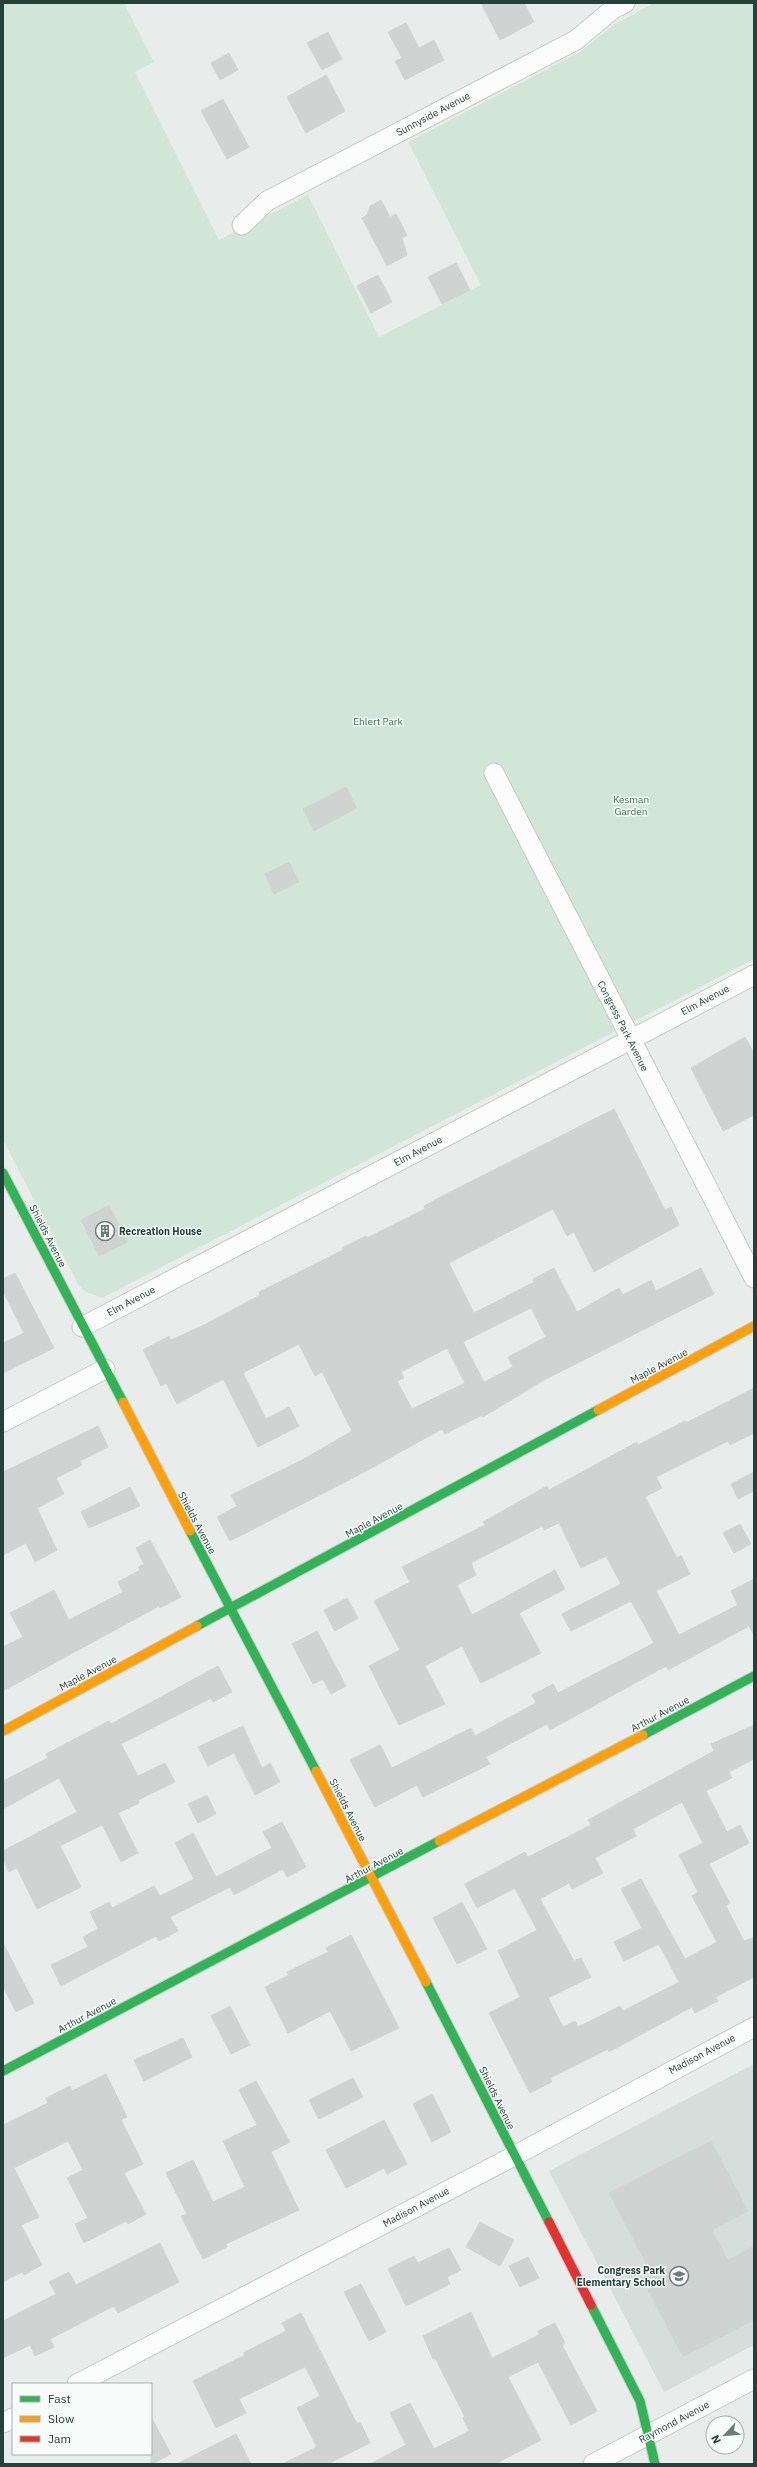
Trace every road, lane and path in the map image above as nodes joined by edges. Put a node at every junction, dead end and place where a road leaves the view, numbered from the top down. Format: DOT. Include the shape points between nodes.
graph roads {
  1 [pos="625,3"];
  2 [pos="242,225"];
  3 [pos="494,773"];
  4 [pos="754,975"];
  5 [pos="630,1040"];
  6 [pos="3,1173"];
  7 [pos="754,1278"];
  8 [pos="82,1326"];
  9 [pos="754,1326"];
  10 [pos="105,1369"];
  11 [pos="3,1422"];
  12 [pos="231,1610"];
  13 [pos="754,1676"];
  14 [pos="3,1731"];
  15 [pos="371,1879"];
  16 [pos="754,2027"];
  17 [pos="3,2071"];
  18 [pos="514,2156"];
  19 [pos="754,2379"];
  20 [pos="79,2383"];
  21 [pos="12,2418"];
  22 [pos="3,2423"];
  23 [pos="648,2435"];
  24 [pos="593,2464"];
  25 [pos="655,2464"];
  1 -- 2 [label="street, Sunnyside Avenue" via="613,9 576,40 267,201"];
  3 -- 5 [label="street, Congress Park Avenue"];
  4 -- 5 [label="street, Elm Avenue"];
  5 -- 7 [label="street, Congress Park Avenue"];
  5 -- 8 [label="street, Elm Avenue"];
  6 -- 8 [label="street, Shields Avenue"];
  8 -- 10 [label="street, Shields Avenue"];
  9 -- 12 [label="street, Maple Avenue"];
  10 -- 11 [label="street"];
  10 -- 12 [label="street, Shields Avenue"];
  12 -- 14 [label="street, Maple Avenue"];
  12 -- 15 [label="street, Shields Avenue"];
  13 -- 15 [label="street, Arthur Avenue"];
  15 -- 17 [label="street, Arthur Avenue"];
  15 -- 18 [label="street, Shields Avenue"];
  16 -- 18 [label="street, Madison Avenue"];
  18 -- 20 [label="street, Madison Avenue"];
  18 -- 23 [label="street, Shields Avenue" via="640,2401"];
  19 -- 23 [label="street, Raymond Avenue"];
  21 -- 22 [label="street"];
  23 -- 24 [label="street, Raymond Avenue"];
  23 -- 25 [label="street, Shields Avenue"];
}
